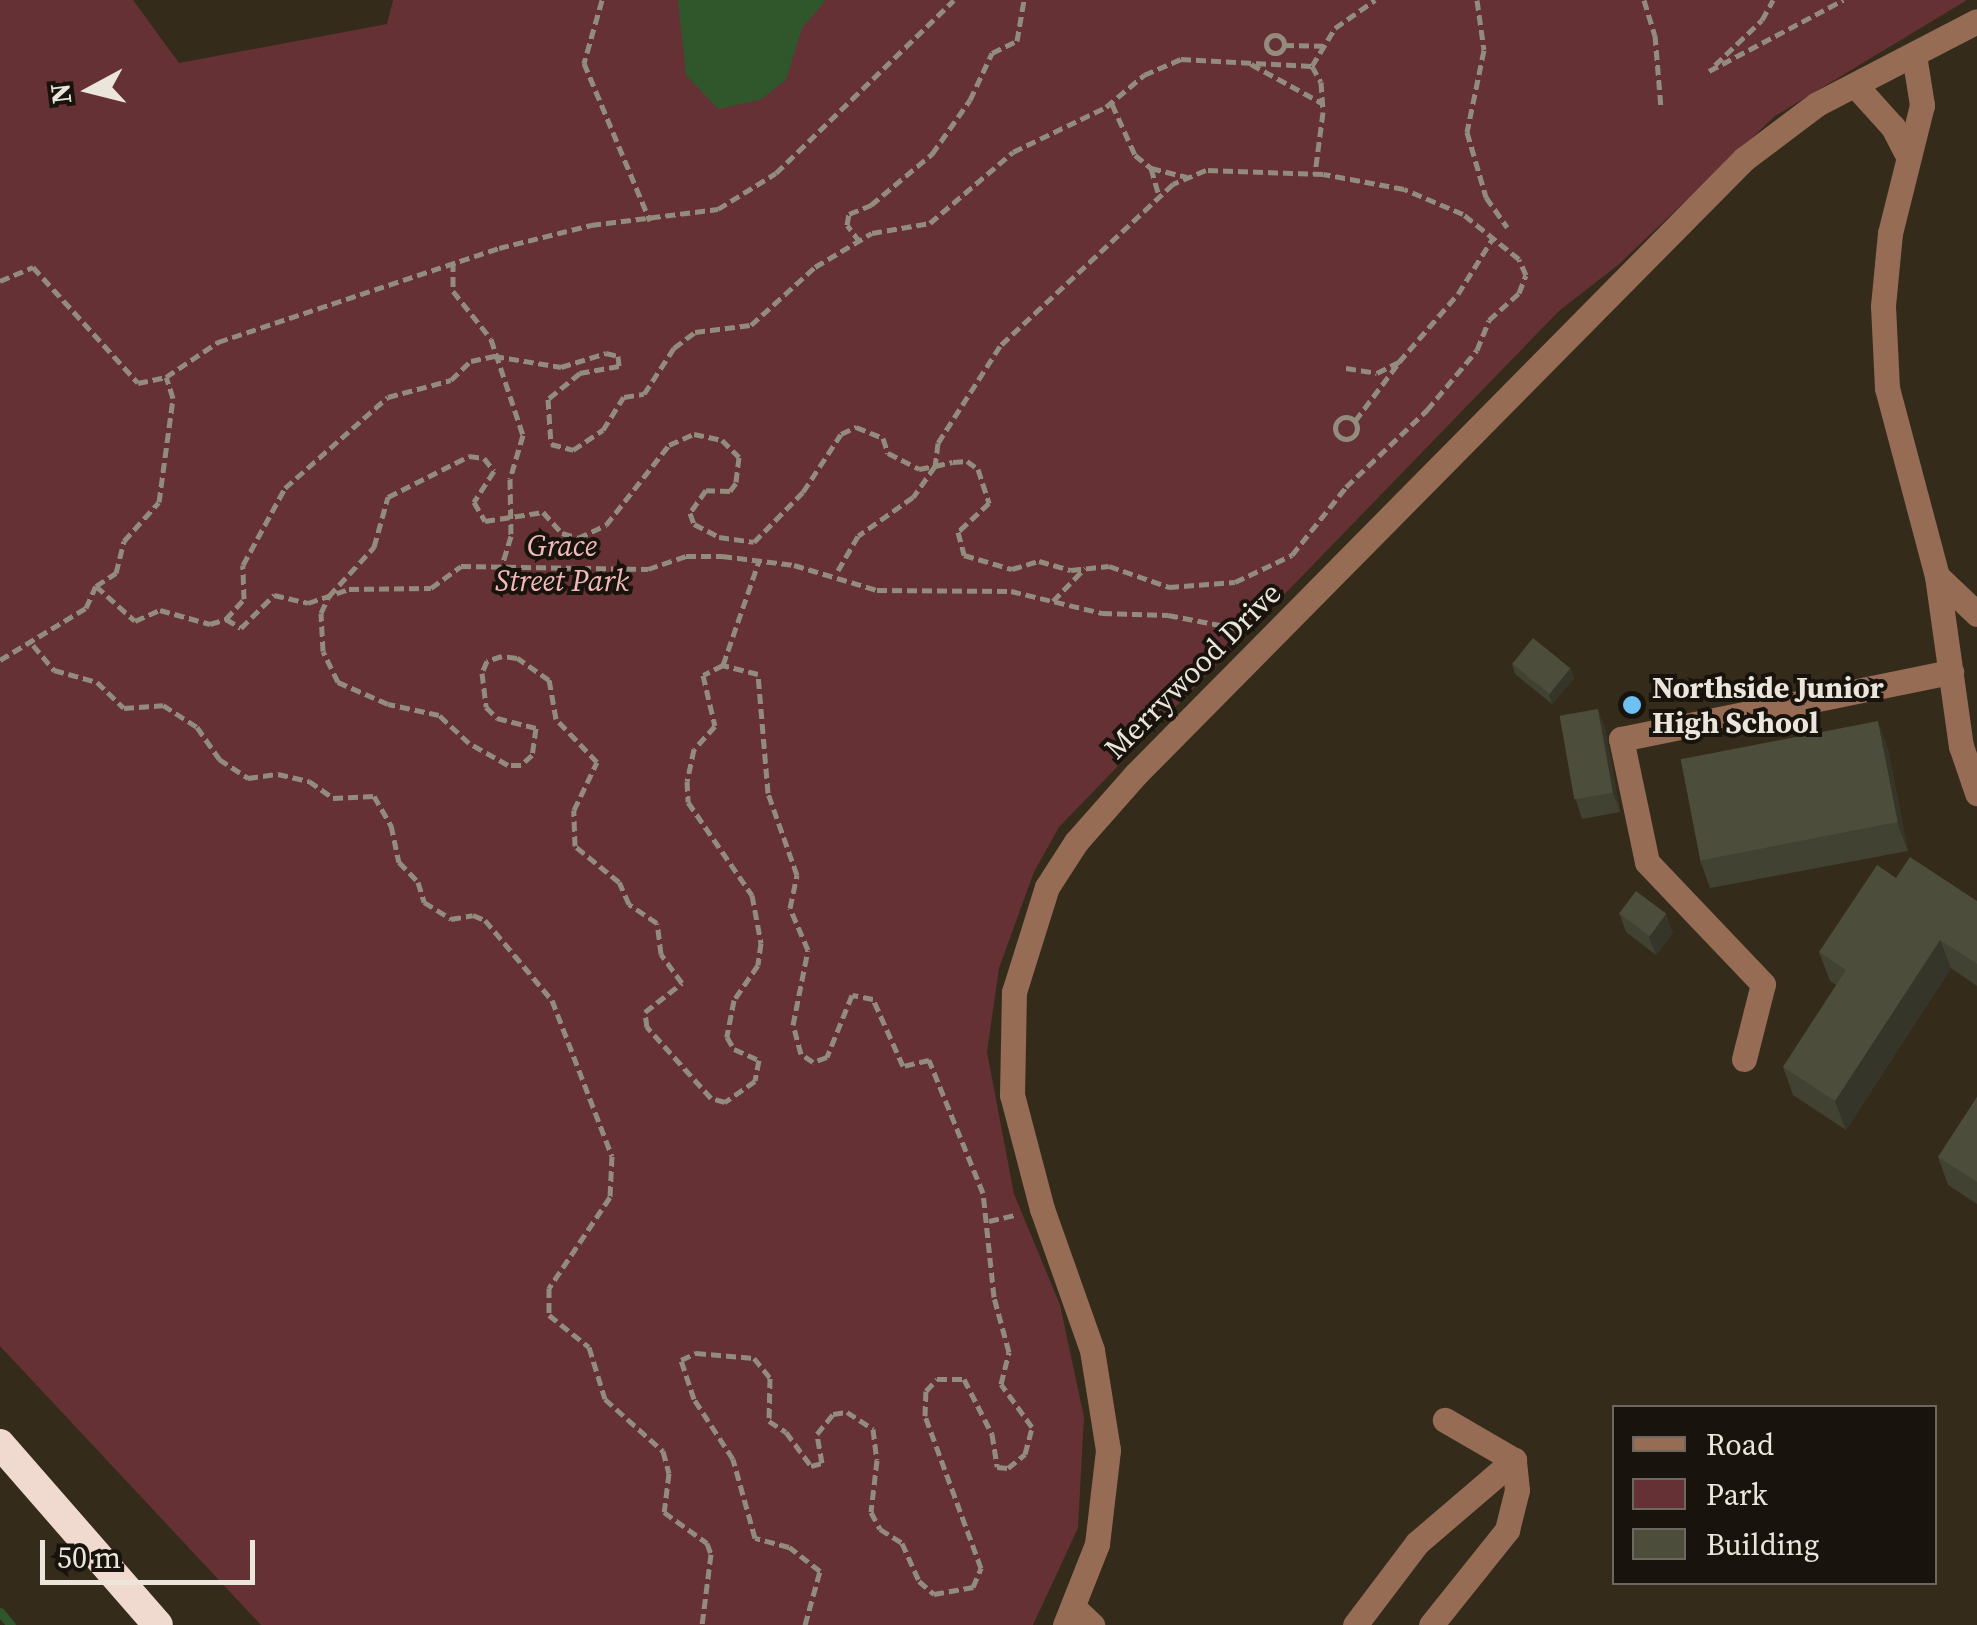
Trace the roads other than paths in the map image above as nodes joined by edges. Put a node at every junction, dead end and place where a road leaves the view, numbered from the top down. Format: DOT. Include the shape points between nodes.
graph roads {
  1 [pos="1977,21"];
  2 [pos="1914,55"];
  3 [pos="1855,86"];
  4 [pos="1906,152"];
  5 [pos="1936,576"];
  6 [pos="1977,614"];
  7 [pos="1951,672"];
  8 [pos="1977,793"];
  9 [pos="1744,1059"];
  10 [pos="1445,1420"];
  11 [pos="0,1444"];
  12 [pos="1514,1460"];
  13 [pos="1077,1619"];
  14 [pos="158,1625"];
  15 [pos="1355,1625"];
  16 [pos="1430,1625"];
  1 -- 2 [label="street, Merrywood Drive"];
  2 -- 3 [label="street, Merrywood Drive"];
  2 -- 4 [label="street" via="1922,105"];
  3 -- 4 [label="street" via="1894,127"];
  3 -- 13 [label="street, Merrywood Drive" via="1802,114 1744,159 1266,643 1076,842 1047,888 1020,962 1009,1049 1015,1112 1106,1409 1106,1497"];
  4 -- 5 [label="street" via="1883,306 1888,388"];
  5 -- 6 [label="street"];
  5 -- 7 [label="street"];
  7 -- 8 [label="street" via="1961,746"];
  7 -- 9 [label="street" via="1621,738 1648,862 1763,984"];
  10 -- 12 [label="street"];
  11 -- 14 [label="highway"];
  12 -- 15 [label="street" via="1417,1543"];
  12 -- 16 [label="street" via="1518,1490 1508,1530"];
}
